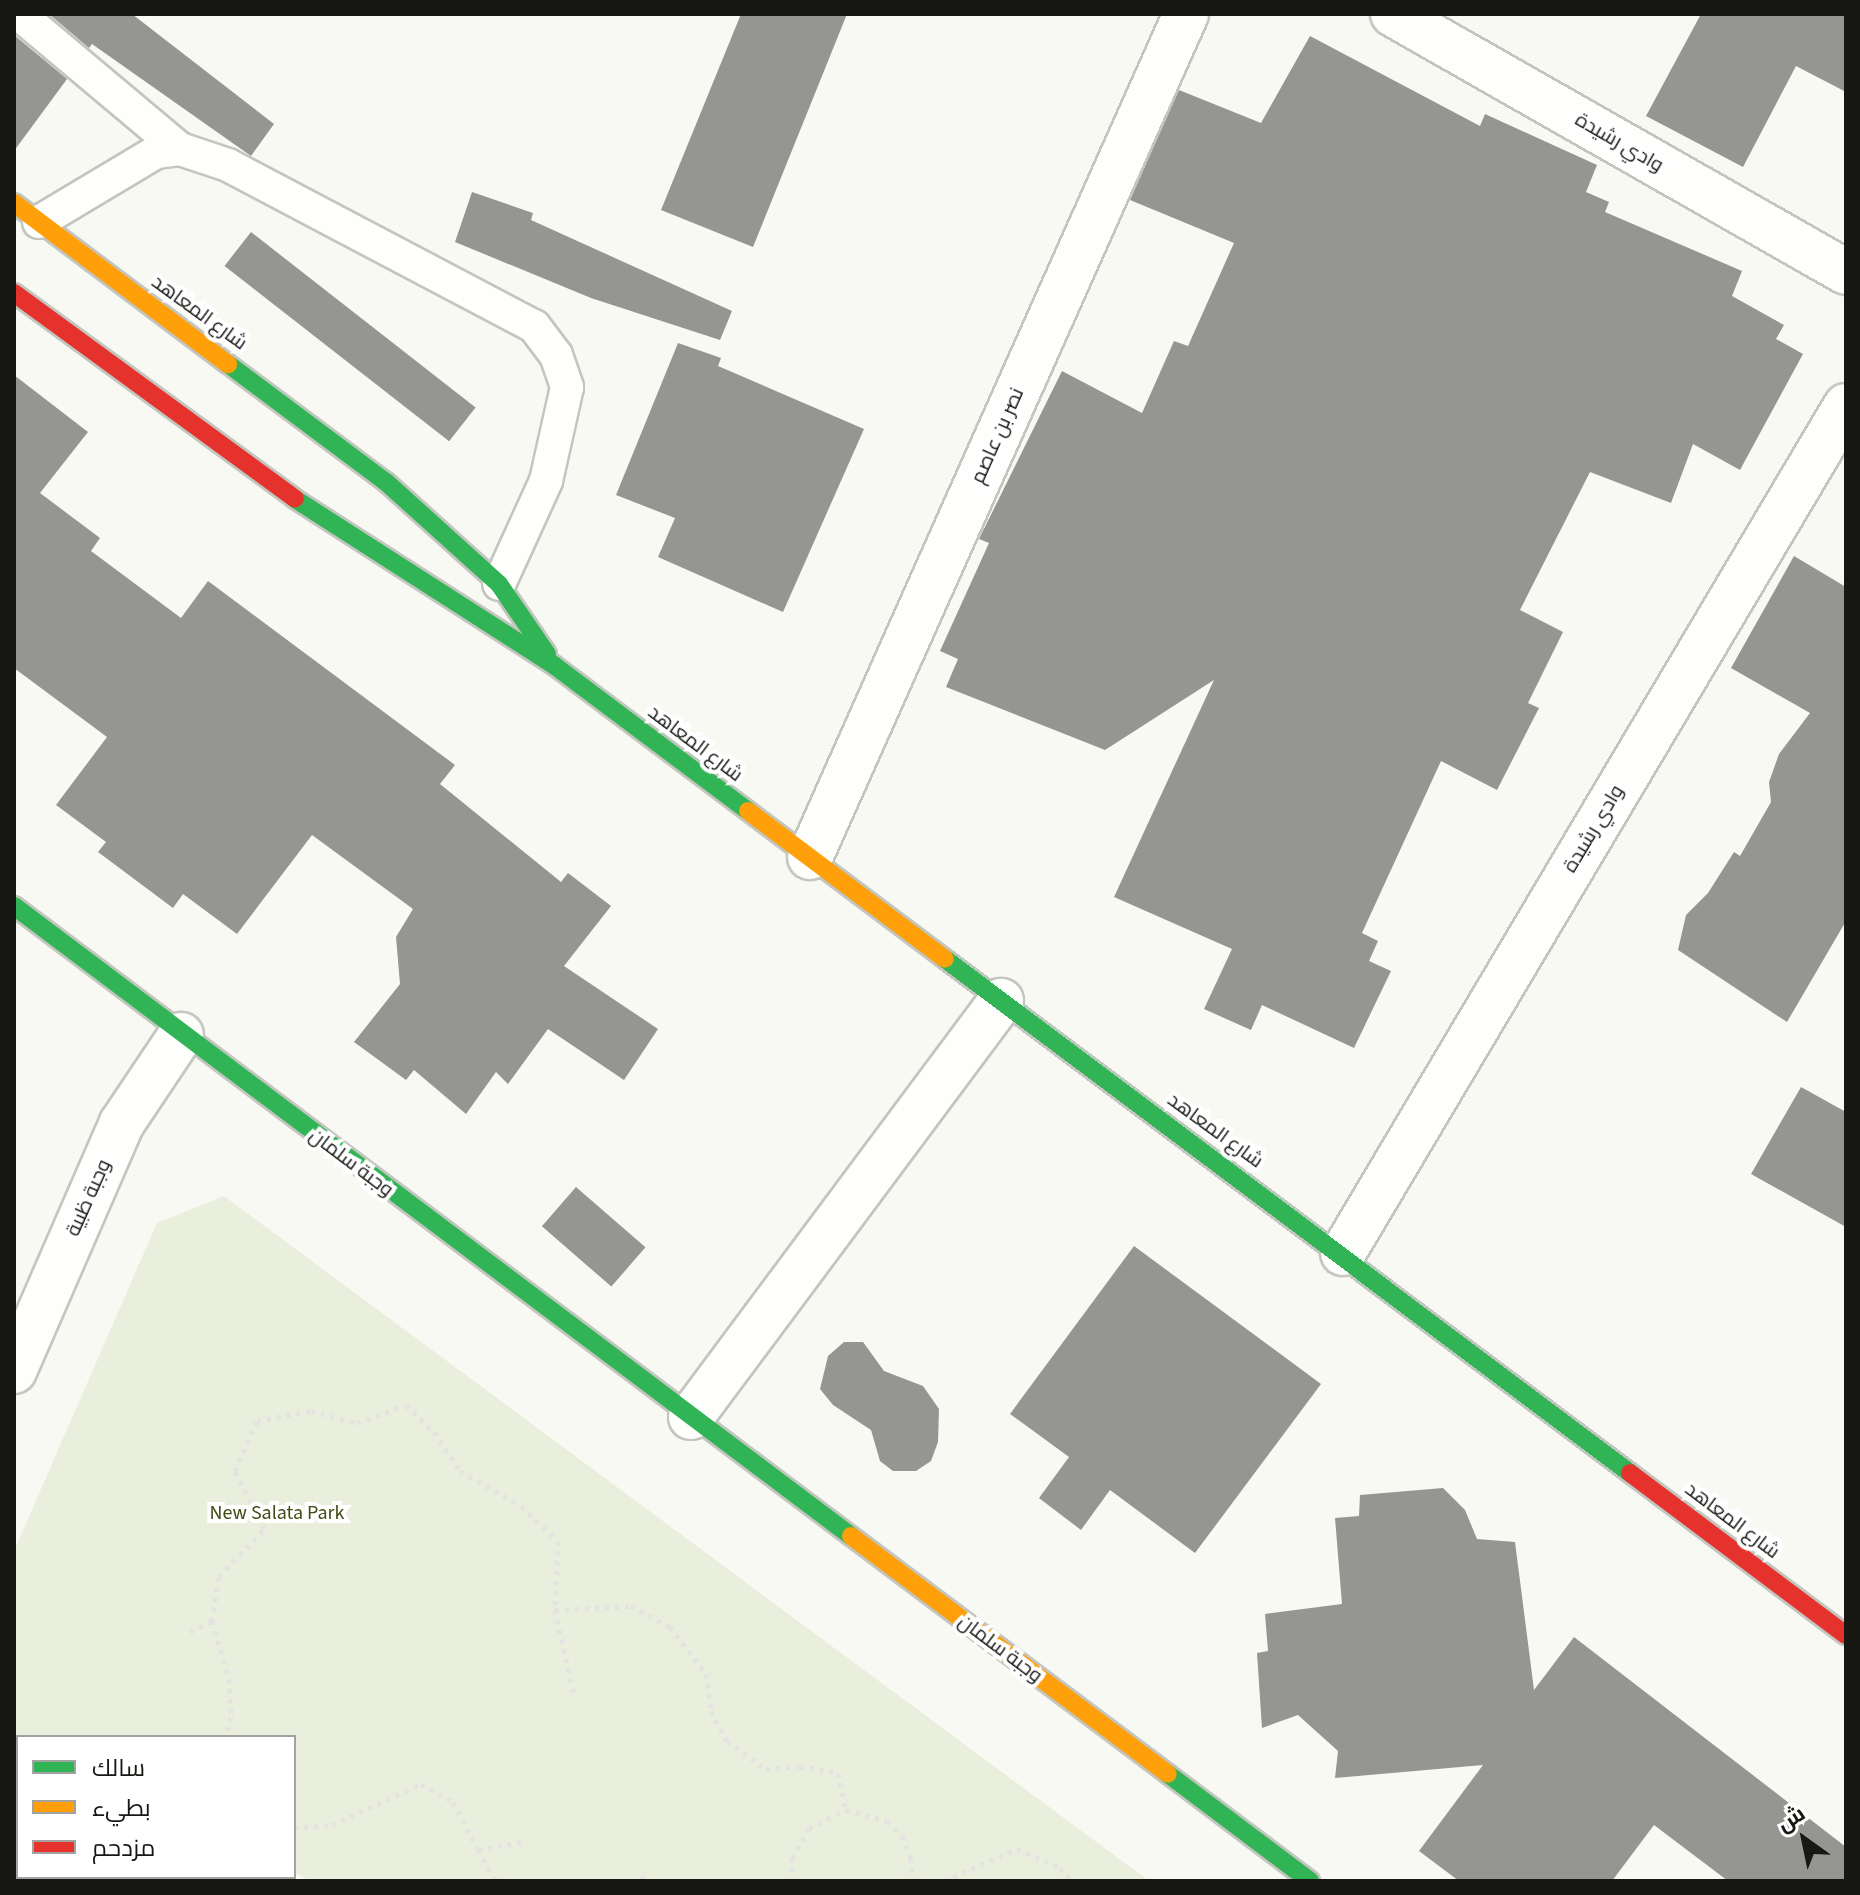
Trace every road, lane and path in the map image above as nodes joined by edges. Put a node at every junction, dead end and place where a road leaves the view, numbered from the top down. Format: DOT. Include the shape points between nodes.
graph roads {
  1 [pos="19,14"];
  2 [pos="1186,14"];
  3 [pos="1393,14"];
  4 [pos="180,149"];
  5 [pos="27,212"];
  6 [pos="1846,272"];
  7 [pos="14,293"];
  8 [pos="1846,406"];
  9 [pos="499,584"];
  10 [pos="555,666"];
  11 [pos="810,857"];
  12 [pos="14,906"];
  13 [pos="1001,1001"];
  14 [pos="181,1035"];
  15 [pos="1343,1253"];
  16 [pos="14,1371"];
  17 [pos="691,1417"];
  18 [pos="555,1610"];
  19 [pos="212,1621"];
  20 [pos="190,1632"];
  21 [pos="1846,1635"];
  22 [pos="574,1696"];
  23 [pos="226,1735"];
  24 [pos="846,1810"];
  25 [pos="296,1828"];
  26 [pos="521,1842"];
  27 [pos="478,1850"];
  28 [pos="496,1881"];
  29 [pos="792,1881"];
  30 [pos="912,1881"];
  31 [pos="944,1881"];
  32 [pos="1071,1881"];
  33 [pos="1310,1881"];
  1 -- 4 [label="lane"];
  2 -- 11 [label="street, نصر بن عاصم"];
  3 -- 6 [label="street, وادي رشيدة"];
  4 -- 5 [label="lane" via="156,152"];
  4 -- 9 [label="lane" via="228,165 298,207 474,292 534,326 556,355 567,387 561,425 546,481"];
  5 -- 9 [label="street, شارع المعاهد" via="315,425"];
  7 -- 10 [label="street, شارع المعاهد" via="335,529"];
  8 -- 15 [label="street, وادي رشيدة"];
  9 -- 10 [label="street, شارع المعاهد"];
  10 -- 11 [label="street, شارع المعاهد"];
  11 -- 13 [label="street, شارع المعاهد"];
  12 -- 14 [label="street, وجبة سلمان"];
  13 -- 15 [label="street, شارع المعاهد"];
  13 -- 17 [label="street"];
  14 -- 16 [label="street, وجبة ظبية" via="122,1123"];
  14 -- 17 [label="street, وجبة سلمان"];
  15 -- 21 [label="street, شارع المعاهد"];
  17 -- 33 [label="street, وجبة سلمان"];
  18 -- 19 [label="path" via="558,1541 521,1506 460,1471 434,1432 406,1405 357,1423 311,1411 257,1421 235,1471 264,1529 219,1577"];
  18 -- 22 [label="path"];
  18 -- 24 [label="path" via="631,1606 670,1627 706,1674 711,1711 727,1741 766,1769 800,1766 838,1773"];
  19 -- 20 [label="path"];
  19 -- 23 [label="path" via="229,1679 231,1717"];
  24 -- 29 [label="path" via="809,1828 792,1858"];
  24 -- 30 [label="path" via="887,1821 902,1836 911,1858"];
  25 -- 27 [label="path" via="332,1825 421,1784 453,1802"];
  26 -- 27 [label="path"];
  27 -- 28 [label="path"];
  31 -- 32 [label="path" via="1017,1849 1060,1868"];
}
